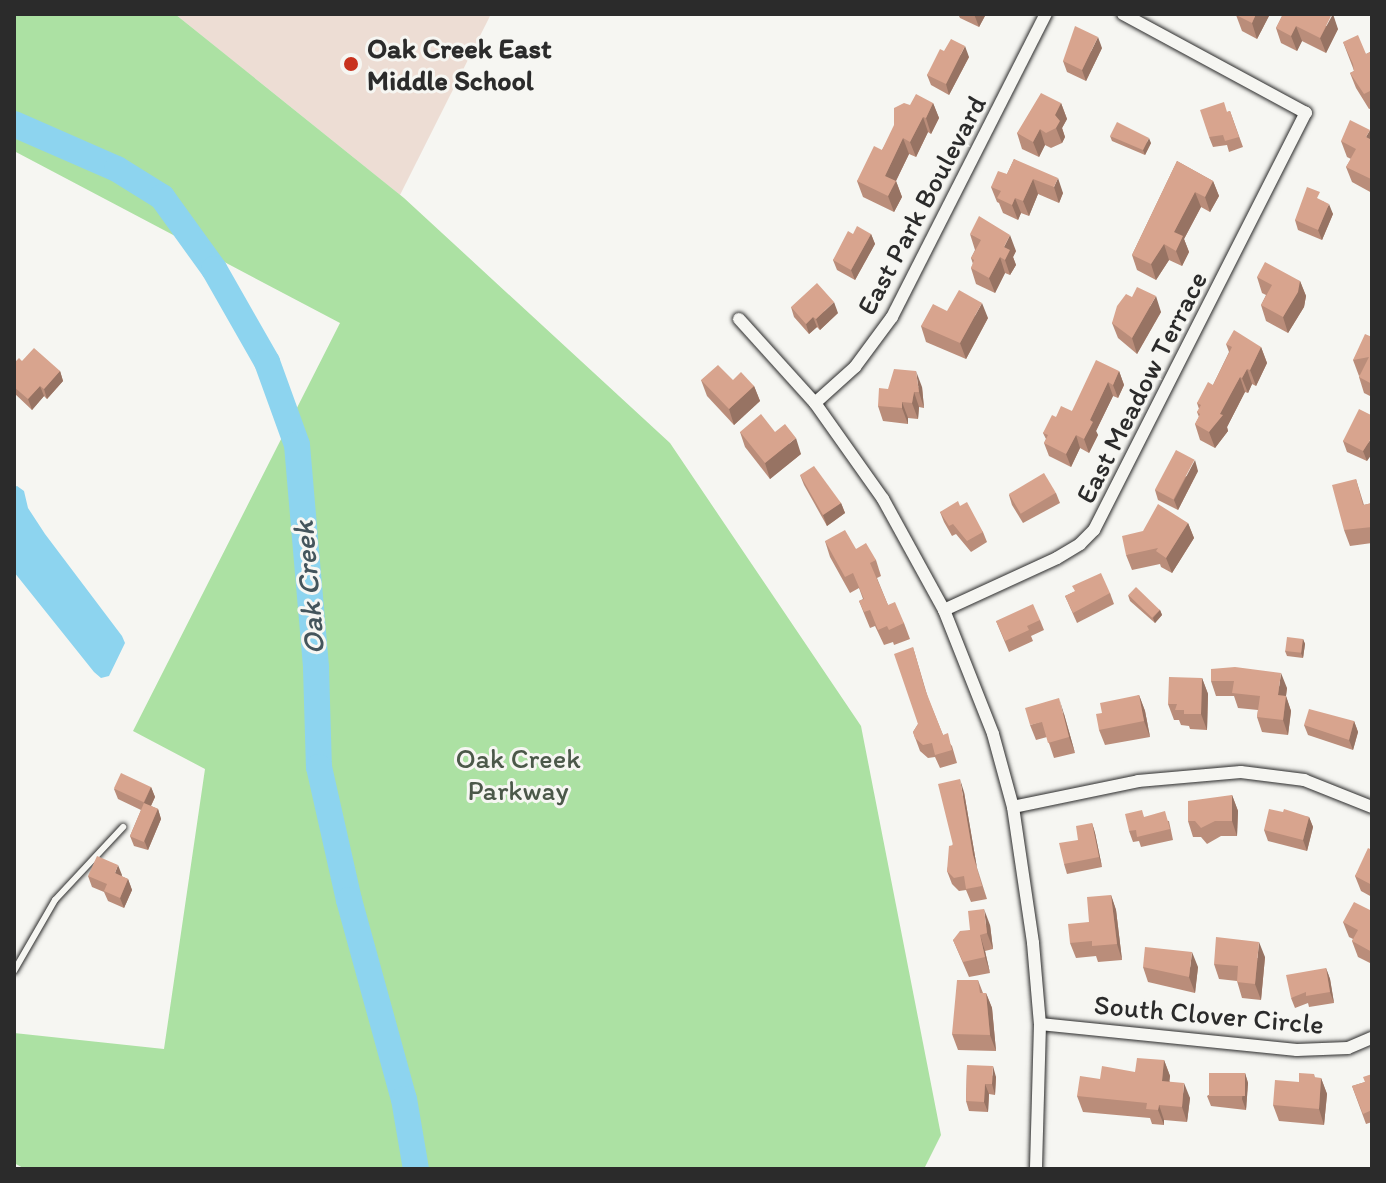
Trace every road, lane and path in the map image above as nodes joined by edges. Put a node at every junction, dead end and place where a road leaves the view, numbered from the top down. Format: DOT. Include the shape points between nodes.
graph roads {
  1 [pos="1046,14"];
  2 [pos="1123,14"];
  3 [pos="739,319"];
  4 [pos="815,403"];
  5 [pos="944,610"];
  6 [pos="1013,807"];
  7 [pos="1372,807"];
  8 [pos="123,827"];
  9 [pos="14,971"];
  10 [pos="1040,1024"];
  11 [pos="1372,1038"];
  12 [pos="1036,1169"];
  1 -- 4 [label="street, East Park Boulevard" via="892,317 855,367"];
  2 -- 5 [label="street, East Meadow Terrace" via="1306,113 1094,530 1057,558"];
  3 -- 4 [label="street"];
  4 -- 5 [label="street" via="883,499"];
  5 -- 6 [label="street" via="993,734"];
  6 -- 7 [label="street" via="1138,781 1241,772 1304,780"];
  6 -- 10 [label="street"];
  8 -- 9 [label="lane" via="55,900"];
  10 -- 11 [label="street, South Clover Circle" via="1297,1050 1348,1048"];
  10 -- 12 [label="street"];
}
